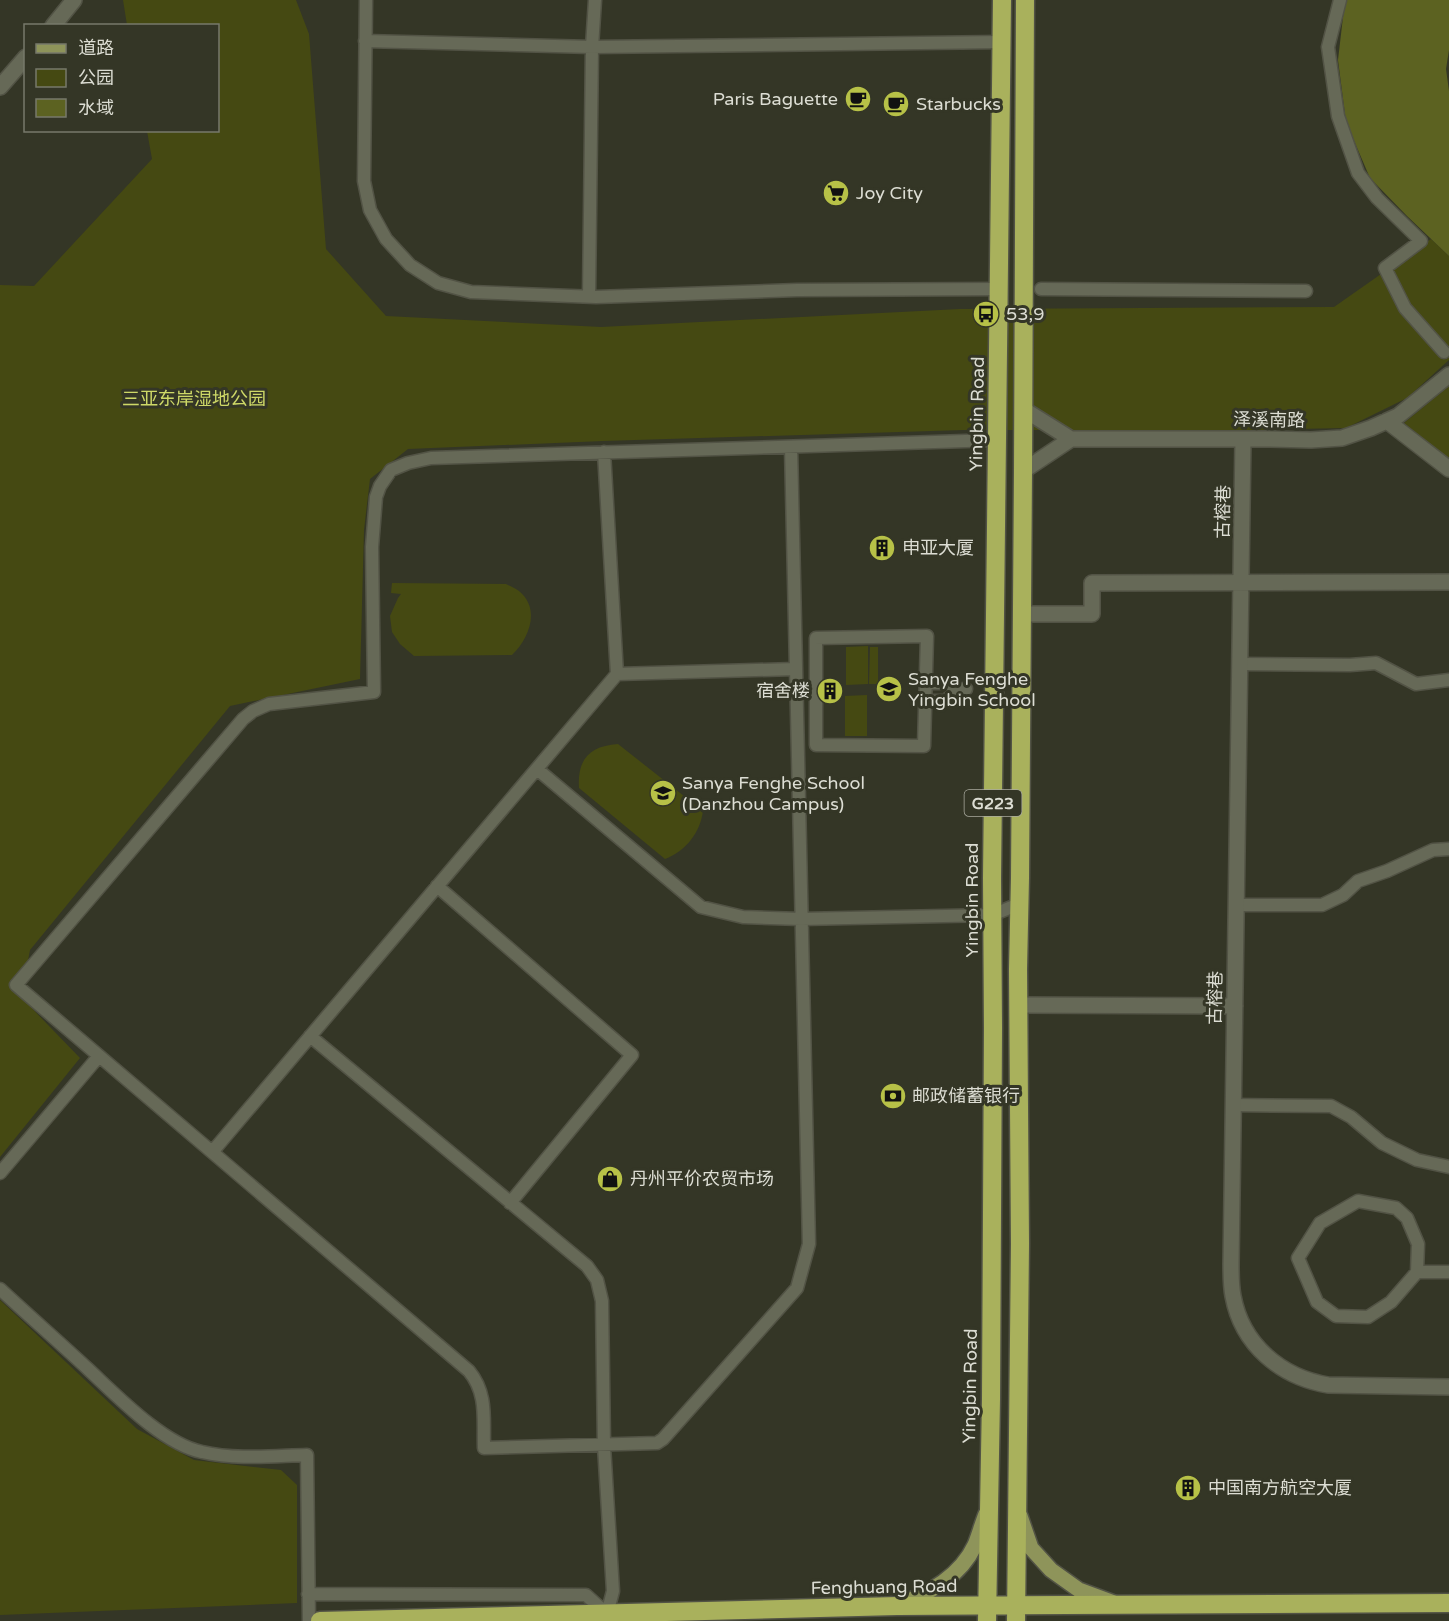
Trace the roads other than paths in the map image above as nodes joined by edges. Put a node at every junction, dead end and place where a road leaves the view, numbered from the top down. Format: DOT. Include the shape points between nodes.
graph roads {
  1 [pos="74,0"];
  2 [pos="366,0"];
  3 [pos="595,0"];
  4 [pos="1002,0"];
  5 [pos="1025,0"];
  6 [pos="1340,0"];
  7 [pos="55,24"];
  8 [pos="365,41"];
  9 [pos="1001,42"];
  10 [pos="592,46"];
  11 [pos="24,59"];
  12 [pos="0,87"];
  13 [pos="999,289"];
  14 [pos="1041,289"];
  15 [pos="1306,291"];
  16 [pos="589,297"];
  17 [pos="1444,352"];
  18 [pos="1449,375"];
  19 [pos="1023,409"];
  20 [pos="1387,421"];
  21 [pos="1071,439"];
  22 [pos="1243,439"];
  23 [pos="997,440"];
  24 [pos="791,447"];
  25 [pos="604,452"];
  26 [pos="1449,470"];
  27 [pos="1023,471"];
  28 [pos="1241,582"];
  29 [pos="1449,582"];
  30 [pos="1022,614"];
  31 [pos="1240,664"];
  32 [pos="795,669"];
  33 [pos="617,674"];
  34 [pos="1449,680"];
  35 [pos="926,683"];
  36 [pos="966,689"];
  37 [pos="951,690"];
  38 [pos="925,701"];
  39 [pos="537,769"];
  40 [pos="1449,849"];
  41 [pos="992,878"];
  42 [pos="1020,878"];
  43 [pos="437,886"];
  44 [pos="1019,904"];
  45 [pos="1236,905"];
  46 [pos="992,915"];
  47 [pos="801,919"];
  48 [pos="992,965"];
  49 [pos="1018,969"];
  50 [pos="1019,1005"];
  51 [pos="1234,1006"];
  52 [pos="310,1036"];
  53 [pos="99,1056"];
  54 [pos="1233,1106"];
  55 [pos="213,1151"];
  56 [pos="1449,1167"];
  57 [pos="0,1173"];
  58 [pos="510,1203"];
  59 [pos="1417,1272"];
  60 [pos="1449,1272"];
  61 [pos="0,1289"];
  62 [pos="1449,1387"];
  63 [pos="604,1446"];
  64 [pos="989,1506"];
  65 [pos="1017,1508"];
  66 [pos="308,1594"];
  67 [pos="1449,1604"];
  68 [pos="897,1606"];
  69 [pos="1122,1606"];
  70 [pos="987,1614"];
  71 [pos="1016,1614"];
  72 [pos="607,1617"];
  73 [pos="309,1621"];
  74 [pos="320,1621"];
  1 -- 7 [label="street"];
  2 -- 8 [label="street"];
  3 -- 10 [label="street"];
  4 -- 9 [label="highway, Yingbin Road / G223"];
  5 -- 19 [label="highway, G223"];
  6 -- 17 [label="street" via="1328,47 1338,116 1358,172 1377,198 1420,241 1385,268 1405,308"];
  8 -- 10 [label="street"];
  8 -- 16 [label="street" via="364,181 370,210 386,239 410,266 438,283 471,292"];
  9 -- 10 [label="street"];
  9 -- 13 [label="highway, Yingbin Road / G223"];
  10 -- 16 [label="street"];
  11 -- 12 [label="street"];
  13 -- 16 [label="street"];
  13 -- 23 [label="highway, Yingbin Road / G223"];
  14 -- 15 [label="street"];
  18 -- 20 [label="street, 泽溪南路"];
  19 -- 21 [label="street"];
  19 -- 27 [label="highway, G223"];
  20 -- 22 [label="street, 泽溪南路" via="1342,438"];
  20 -- 26 [label="street"];
  21 -- 22 [label="street, 泽溪南路"];
  21 -- 27 [label="street"];
  22 -- 28 [label="street, 古榕巷"];
  23 -- 24 [label="street"];
  23 -- 41 [label="highway, Yingbin Road / G223"];
  24 -- 25 [label="street"];
  24 -- 32 [label="street"];
  25 -- 33 [label="street"];
  25 -- 53 [label="street" via="431,458 392,470 376,497 372,547 375,692 269,704 243,718 16,985"];
  27 -- 30 [label="highway, G223"];
  28 -- 29 [label="street"];
  28 -- 30 [label="street" via="1092,583 1092,614"];
  28 -- 31 [label="street, 古榕巷"];
  30 -- 42 [label="highway, G223"];
  31 -- 34 [label="street" via="1376,663 1416,684"];
  31 -- 45 [label="street, 古榕巷"];
  32 -- 33 [label="street"];
  32 -- 47 [label="street"];
  33 -- 39 [label="street"];
  35 -- 37 [label="street" via="951,683"];
  35 -- 38 [label="street"];
  35 -- 38 [label="street" via="927,636 816,638 814,745 924,746"];
  36 -- 37 [label="street"];
  37 -- 38 [label="street" via="951,701"];
  39 -- 43 [label="street"];
  39 -- 47 [label="street" via="701,907 743,917"];
  40 -- 45 [label="street" via="1433,850 1358,882 1322,905"];
  41 -- 42 [label="highway"];
  41 -- 46 [label="highway, Yingbin Road / G223"];
  42 -- 44 [label="highway, G223"];
  43 -- 52 [label="street"];
  43 -- 58 [label="street" via="632,1055"];
  44 -- 46 [label="street"];
  44 -- 49 [label="highway, G223"];
  45 -- 51 [label="street, 古榕巷"];
  46 -- 47 [label="street"];
  46 -- 48 [label="highway, Yingbin Road / G223"];
  46 -- 49 [label="highway"];
  47 -- 63 [label="street" via="809,1244 797,1288 663,1439 649,1445"];
  48 -- 49 [label="highway" via="1005,959"];
  48 -- 64 [label="highway, Yingbin Road / G223"];
  49 -- 50 [label="highway, G223"];
  50 -- 51 [label="street"];
  50 -- 65 [label="highway, G223"];
  51 -- 54 [label="street, 古榕巷"];
  52 -- 55 [label="street"];
  52 -- 58 [label="street"];
  53 -- 55 [label="street"];
  53 -- 57 [label="street"];
  54 -- 56 [label="street" via="1331,1106 1382,1143 1417,1160"];
  54 -- 62 [label="street, 古榕巷" via="1231,1284 1236,1310 1255,1345 1283,1370 1316,1383"];
  55 -- 63 [label="street" via="469,1371 483,1398 484,1448"];
  58 -- 63 [label="street" via="587,1266 597,1280 602,1301"];
  59 -- 59 [label="street" via="1391,1302 1368,1317 1336,1316 1317,1302 1298,1258 1320,1223 1358,1201 1396,1208 1407,1218 1418,1244"];
  59 -- 60 [label="street"];
  61 -- 66 [label="street" via="150,1424 177,1443 229,1457 307,1455"];
  63 -- 72 [label="street" via="613,1592"];
  64 -- 68 [label="main road" via="974,1546 958,1571 928,1593"];
  64 -- 70 [label="highway, Yingbin Road / G223"];
  65 -- 69 [label="main road" via="1031,1548 1051,1570 1079,1590"];
  65 -- 71 [label="highway, G223"];
  66 -- 72 [label="street" via="585,1595"];
  66 -- 73 [label="street"];
  67 -- 69 [label="highway, Fenghuang Road"];
  68 -- 70 [label="highway, Fenghuang Road"];
  68 -- 72 [label="highway, Fenghuang Road"];
  69 -- 71 [label="highway, Fenghuang Road"];
  70 -- 71 [label="highway, Fenghuang Road"];
  72 -- 74 [label="highway, Fenghuang Road"];
}
